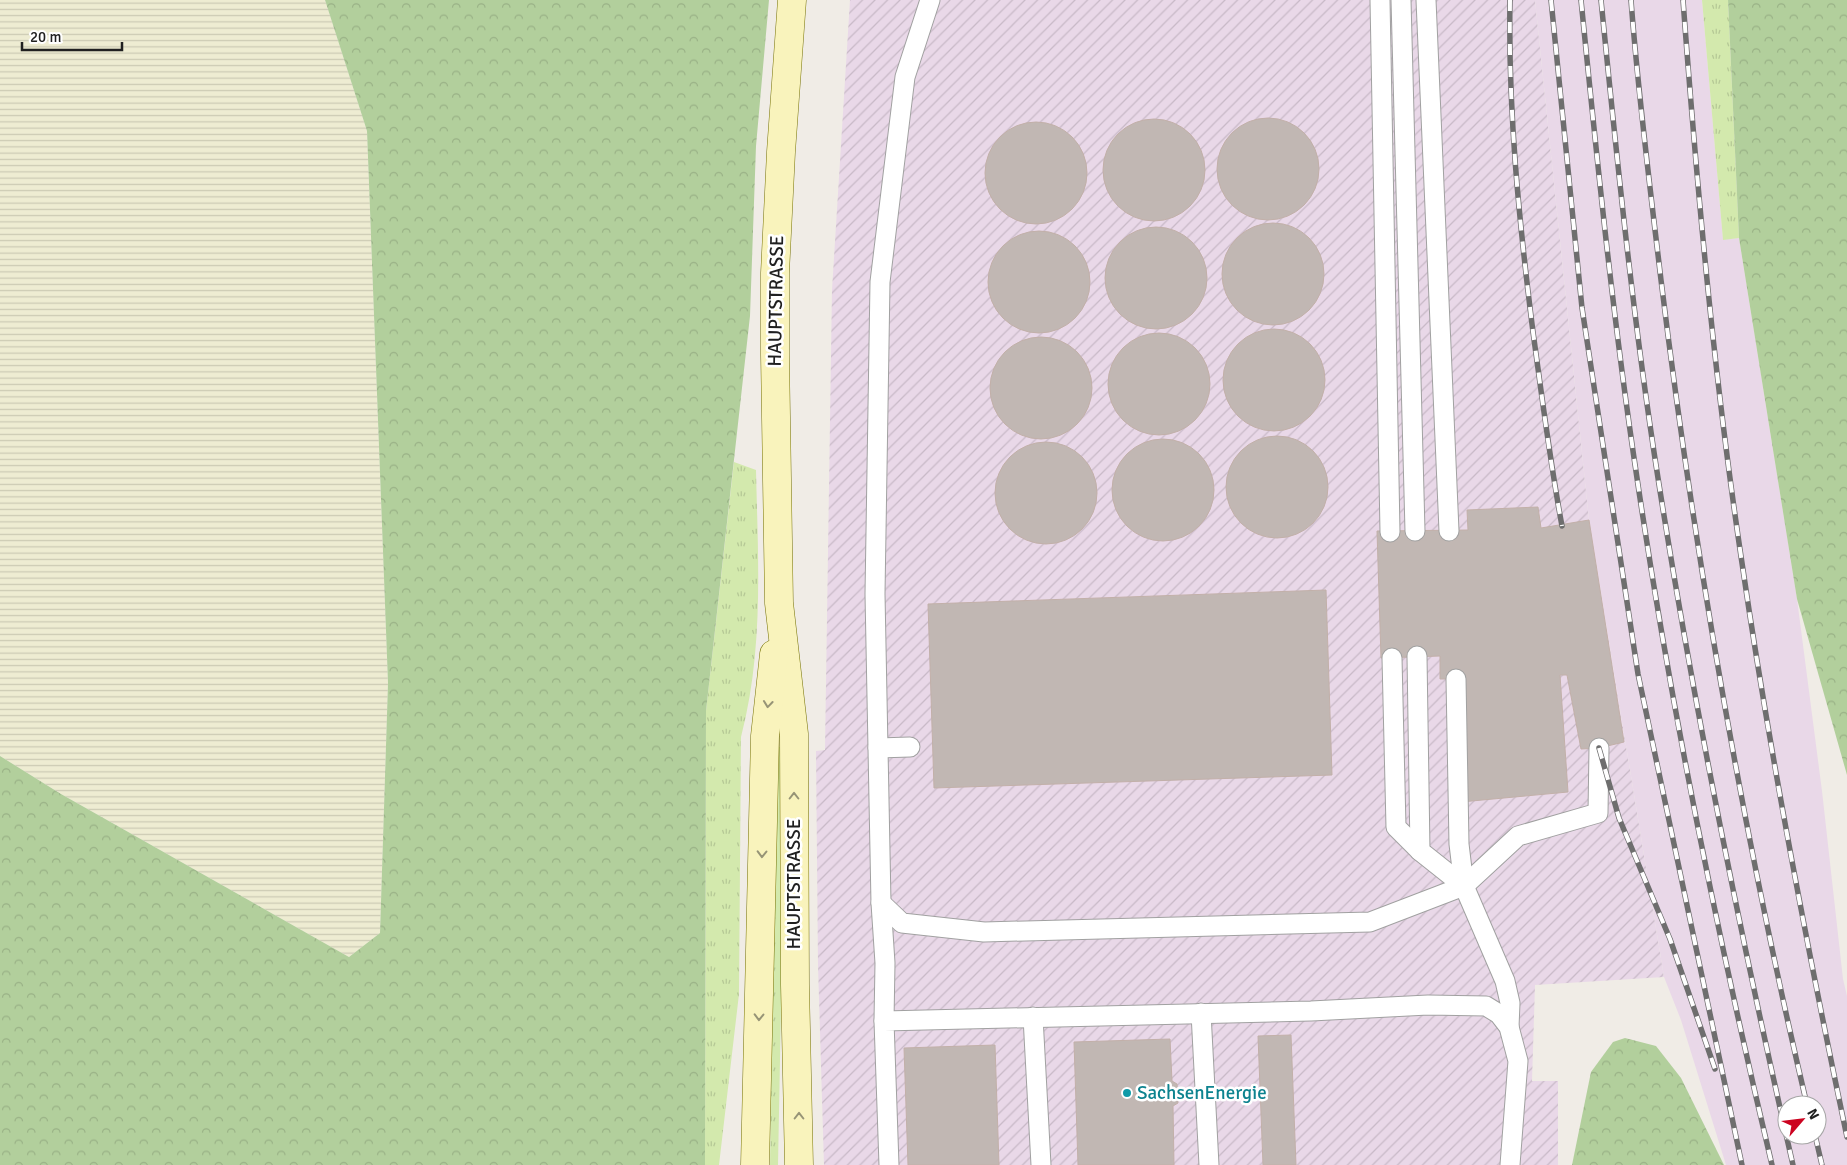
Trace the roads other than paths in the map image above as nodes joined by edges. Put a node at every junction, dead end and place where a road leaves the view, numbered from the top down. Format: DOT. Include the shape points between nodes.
graph roads {
  1 [pos="792,0"];
  2 [pos="930,0"];
  3 [pos="1380,0"];
  4 [pos="1401,0"];
  5 [pos="1426,0"];
  6 [pos="1414,531"];
  7 [pos="1449,531"];
  8 [pos="1390,532"];
  9 [pos="779,603"];
  10 [pos="1417,656"];
  11 [pos="1392,658"];
  12 [pos="1456,679"];
  13 [pos="910,747"];
  14 [pos="878,748"];
  15 [pos="1598,748"];
  16 [pos="1420,851"];
  17 [pos="1464,886"];
  18 [pos="881,903"];
  19 [pos="1201,1013"];
  20 [pos="1033,1017"];
  21 [pos="884,1021"];
  22 [pos="1508,1027"];
  23 [pos="755,1165"];
  24 [pos="799,1165"];
  25 [pos="889,1165"];
  26 [pos="1040,1165"];
  27 [pos="1209,1165"];
  28 [pos="1510,1165"];
  1 -- 9 [label="main road, HAUPTSTRASSE" via="775,274"];
  2 -- 14 [label="lane" via="905,77 880,282 875,594"];
  3 -- 8 [label="lane"];
  4 -- 6 [label="lane"];
  5 -- 7 [label="lane"];
  9 -- 23 [label="main road, HAUPTSTRASSE, one-way" via="765,736"];
  24 -- 9 [label="main road, HAUPTSTRASSE, one-way" via="794,975 794,734"];
  10 -- 16 [label="lane"];
  11 -- 16 [label="lane" via="1396,827"];
  12 -- 17 [label="lane" via="1459,844"];
  13 -- 14 [label="lane"];
  14 -- 18 [label="lane"];
  15 -- 17 [label="lane" via="1598,813 1518,836"];
  16 -- 17 [label="lane"];
  17 -- 18 [label="lane" via="1370,922 1243,926 984,932 902,923"];
  17 -- 22 [label="lane" via="1505,980 1510,1003"];
  18 -- 21 [label="lane"];
  19 -- 20 [label="lane"];
  19 -- 22 [label="lane" via="1486,1006 1499,1014"];
  19 -- 27 [label="lane"];
  20 -- 21 [label="lane"];
  20 -- 26 [label="lane"];
  21 -- 25 [label="lane"];
  22 -- 28 [label="lane" via="1518,1061"];
}
